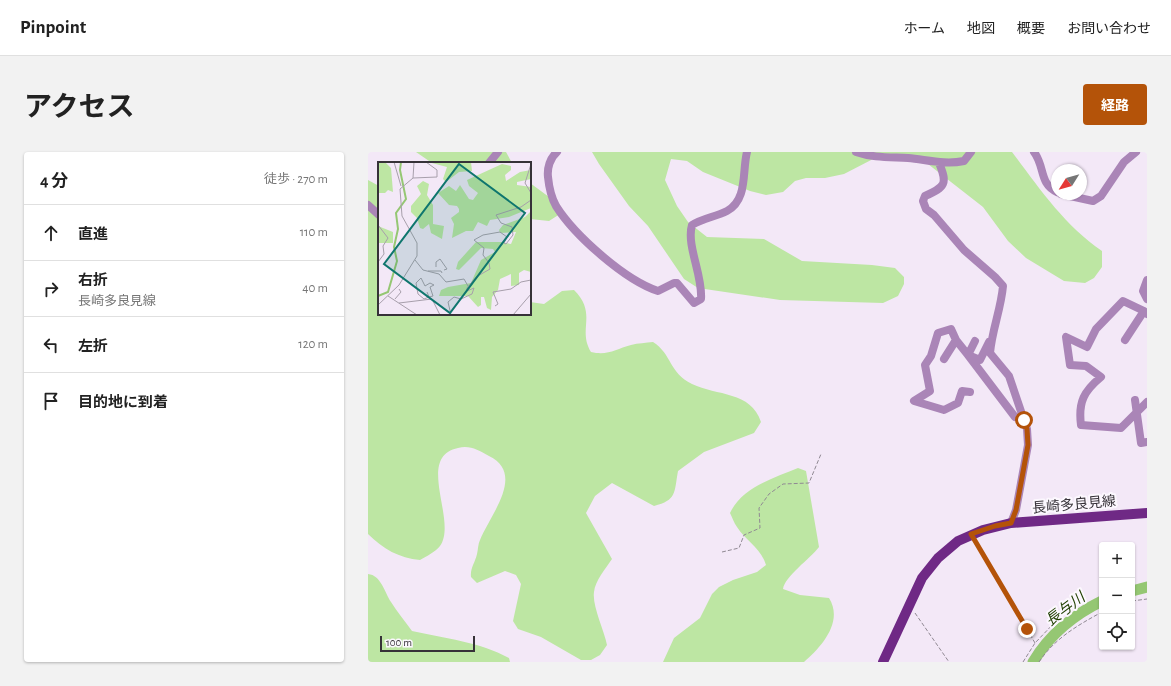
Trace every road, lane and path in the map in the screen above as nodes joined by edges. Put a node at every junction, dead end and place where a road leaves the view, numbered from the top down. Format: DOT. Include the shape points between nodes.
graph roads {
  1 [pos="498,152"];
  2 [pos="557,152"];
  3 [pos="747,152"];
  4 [pos="856,152"];
  5 [pos="970,152"];
  6 [pos="1034,152"];
  7 [pos="1136,152"];
  8 [pos="490,162"];
  9 [pos="939,163"];
  10 [pos="1051,189"];
  11 [pos="1085,200"];
  12 [pos="368,205"];
  13 [pos="378,213"];
  14 [pos="1147,280"];
  15 [pos="1147,299"];
  16 [pos="1145,313"];
  17 [pos="991,338"];
  18 [pos="956,340"];
  19 [pos="1125,340"];
  20 [pos="975,341"];
  21 [pos="968,356"];
  22 [pos="944,359"];
  23 [pos="970,392"];
  24 [pos="1135,400"];
  25 [pos="1147,402"];
  26 [pos="1136,411"];
  27 [pos="1015,417"];
  28 [pos="1147,442"];
  29 [pos="821,454"];
  30 [pos="1147,513"];
  31 [pos="1011,523"];
  32 [pos="971,534"];
  33 [pos="722,552"];
  34 [pos="1147,599"];
  35 [pos="1135,601"];
  36 [pos="909,605"];
  37 [pos="1099,614"];
  38 [pos="1057,620"];
  39 [pos="1035,643"];
  40 [pos="883,662"];
  41 [pos="949,662"];
  42 [pos="1023,662"];
  43 [pos="1039,662"];
  1 -- 8 [label="street"];
  2 -- 3 [label="street" via="549,164 549,189 556,205 573,228 603,256 646,287 658,291 677,283 694,303 702,299 702,289 690,232 692,226 699,220 727,211 736,204 741,195"];
  4 -- 9 [label="street" via="882,158 908,158"];
  5 -- 9 [label="street" via="964,161"];
  6 -- 10 [label="street" via="1045,183"];
  7 -- 11 [label="street" via="1124,162 1101,196 1093,202"];
  9 -- 17 [label="street" via="945,177 944,185 925,196 923,201 926,209 950,236 1003,286"];
  12 -- 13 [label="street"];
  14 -- 15 [label="street" via="1143,291"];
  16 -- 19 [label="street"];
  16 -- 26 [label="street" via="1123,301 1096,329 1087,348 1066,337 1070,365 1086,366 1101,377 1087,388 1079,412 1081,425 1121,428"];
  17 -- 21 [label="street" via="980,360"];
  17 -- 31 [label="street" via="990,353 1009,376 1027,429 1028,445 1016,510"];
  18 -- 21 [label="street"];
  18 -- 22 [label="street"];
  18 -- 23 [label="street" via="951,329 938,333 931,356 925,365 930,391 914,401 944,410 958,403 962,391"];
  20 -- 21 [label="street"];
  21 -- 27 [label="street"];
  24 -- 26 [label="street"];
  25 -- 26 [label="street"];
  26 -- 28 [label="street" via="1141,444"];
  29 -- 33 [label="path" via="809,483 783,484 769,494 759,508 760,528 744,535 739,548"];
  30 -- 31 [label="main road, 長崎多良見線"];
  31 -- 32 [label="main road, 長崎多良見線"];
  32 -- 36 [label="main road, 長崎多良見線" via="938,558 922,578"];
  32 -- 39 [label="path"];
  34 -- 35 [label="path"];
  36 -- 40 [label="main road, 長崎多良見線"];
  36 -- 41 [label="path"];
  37 -- 43 [label="path" via="1058,640"];
  38 -- 39 [label="path"];
  39 -- 42 [label="path"];
}
